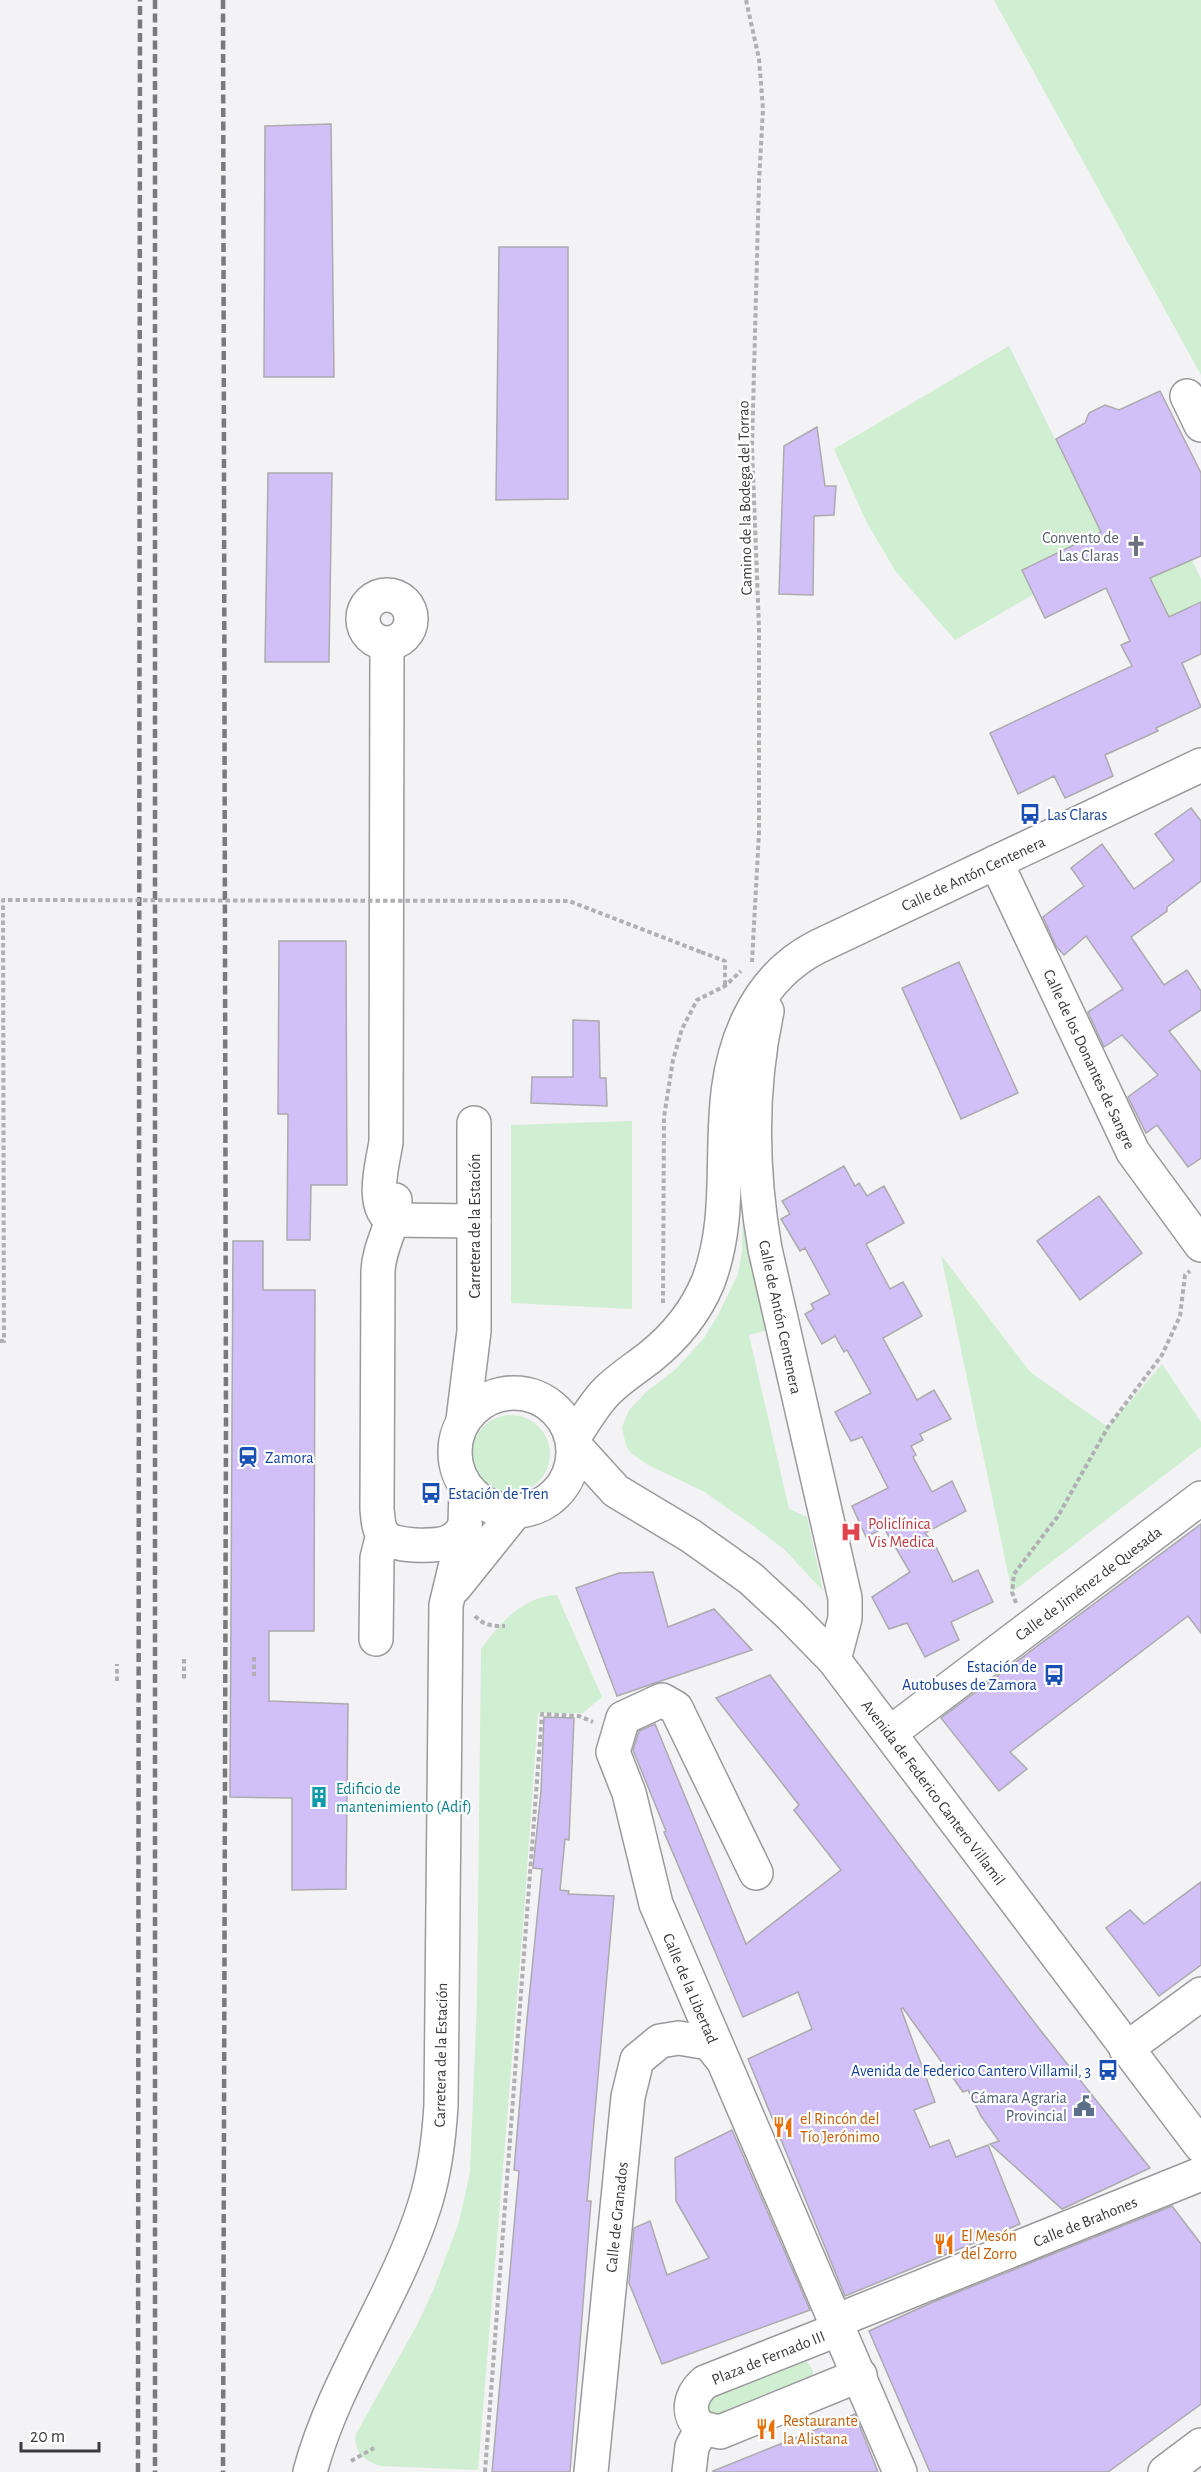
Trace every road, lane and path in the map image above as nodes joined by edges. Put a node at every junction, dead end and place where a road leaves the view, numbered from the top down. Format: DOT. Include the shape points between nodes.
graph roads {
  1 [pos="746,0"];
  2 [pos="1187,396"];
  3 [pos="1201,426"];
  4 [pos="387,644"];
  5 [pos="1201,765"];
  6 [pos="996,862"];
  7 [pos="765,975"];
  8 [pos="725,986"];
  9 [pos="474,1123"];
  10 [pos="393,1220"];
  11 [pos="474,1221"];
  12 [pos="1194,1234"];
  13 [pos="474,1328"];
  14 [pos="0,1341"];
  15 [pos="663,1346"];
  16 [pos="614,1385"];
  17 [pos="518,1393"];
  18 [pos="551,1406"];
  19 [pos="463,1420"];
  20 [pos="573,1442"];
  21 [pos="466,1487"];
  22 [pos="616,1491"];
  23 [pos="555,1496"];
  24 [pos="1201,1498"];
  25 [pos="516,1511"];
  26 [pos="465,1526"];
  27 [pos="383,1534"];
  28 [pos="460,1614"];
  29 [pos="506,1626"];
  30 [pos="1028,1628"];
  31 [pos="376,1639"];
  32 [pos="254,1657"];
  33 [pos="184,1659"];
  34 [pos="834,1660"];
  35 [pos="117,1664"];
  36 [pos="254,1676"];
  37 [pos="184,1679"];
  38 [pos="117,1681"];
  39 [pos="890,1733"];
  40 [pos="618,1734"];
  41 [pos="756,1873"];
  42 [pos="1201,1994"];
  43 [pos="1126,2049"];
  44 [pos="721,2058"];
  45 [pos="1201,2146"];
  46 [pos="1201,2174"];
  47 [pos="837,2325"];
  48 [pos="860,2374"];
  49 [pos="702,2428"];
  50 [pos="1201,2445"];
  51 [pos="374,2448"];
  52 [pos="351,2461"];
  53 [pos="310,2472"];
  54 [pos="485,2472"];
  55 [pos="591,2472"];
  56 [pos="689,2472"];
  57 [pos="900,2472"];
  58 [pos="1164,2472"];
  1 -- 7 [label="path, Camino de la Bodega del Torrao" via="759,58 763,109 752,447"];
  2 -- 3 [label="street"];
  4 -- 10 [label="street" via="386,1142 381,1165 381,1201 384,1213"];
  5 -- 6 [label="street, Calle de Antón Centenera"];
  6 -- 7 [label="street, Calle de Antón Centenera"];
  6 -- 12 [label="street, Calle de los Donantes de Sangre" via="1133,1152"];
  7 -- 8 [label="path"];
  7 -- 15 [label="street, Calle de Antón Centenera" via="729,1078 722,1210 714,1263 696,1304"];
  7 -- 34 [label="street, Calle de Antón Centenera" via="771,993 758,1058 754,1120 756,1186 765,1249 844,1598 845,1618"];
  8 -- 14 [label="path, bridge" via="725,961 569,901 3,900 4,1341"];
  8 -- 15 [label="path" via="697,1000 682,1029 673,1060 664,1117"];
  9 -- 11 [label="street, Carretera de la Estación"];
  10 -- 11 [label="street"];
  10 -- 27 [label="street" via="383,1243 378,1271 376,1509"];
  11 -- 13 [label="street, Carretera de la Estación"];
  12 -- 30 [label="path" via="1180,1316 1162,1355 1108,1427 1058,1516 1014,1574 1012,1592"];
  13 -- 17 [label="street, Carretera de la Estación" via="484,1358 501,1382"];
  13 -- 19 [label="street, Carretera de la Estación"];
  15 -- 16 [label="street, Calle de Antón Centenera"];
  16 -- 18 [label="street, Calle de Antón Centenera"];
  16 -- 20 [label="street, Calle de Antón Centenera"];
  17 -- 18 [label="street"];
  17 -- 19 [label="street" via="486,1400"];
  18 -- 20 [label="street" via="563,1419"];
  19 -- 21 [label="street" via="454,1451"];
  20 -- 22 [label="street, Avenida de Federico Cantero Villamil"];
  20 -- 23 [label="street" via="569,1473"];
  21 -- 25 [label="street" via="488,1507"];
  21 -- 26 [label="street, Carretera de la Estación"];
  22 -- 23 [label="street" via="590,1490"];
  22 -- 34 [label="street, Avenida de Federico Cantero Villamil" via="731,1563 770,1595"];
  23 -- 25 [label="street" via="536,1507"];
  24 -- 30 [label="street, Calle de Jiménez de Quesada"];
  25 -- 28 [label="street, Carretera de la Estación" via="454,1588"];
  26 -- 27 [label="street" via="455,1538 440,1544 399,1544"];
  26 -- 28 [label="street, Carretera de la Estación" via="449,1585"];
  27 -- 31 [label="street" via="377,1558"];
  28 -- 29 [label="path" via="491,1626"];
  28 -- 53 [label="street, Carretera de la Estación" via="441,2105 435,2165 412,2241 330,2414"];
  30 -- 39 [label="street, Calle de Jiménez de Quesada"];
  32 -- 36 [label="path"];
  33 -- 37 [label="path"];
  34 -- 39 [label="street, Avenida de Federico Cantero Villamil"];
  35 -- 38 [label="path"];
  39 -- 43 [label="street, Avenida de Federico Cantero Villamil"];
  40 -- 41 [label="street" via="623,1718 662,1700 676,1708"];
  40 -- 44 [label="street, Calle de la Libertad" via="613,1752 629,1793 656,1904"];
  40 -- 54 [label="path" via="579,1716 542,1714"];
  42 -- 43 [label="street"];
  43 -- 45 [label="street, Avenida de Federico Cantero Villamil"];
  44 -- 47 [label="street, Calle de la Libertad"];
  44 -- 55 [label="street, Calle de Granados" via="709,2043 679,2038 660,2041 637,2060 628,2097"];
  46 -- 47 [label="street, Calle de Brahones"];
  47 -- 48 [label="street, Calle de la Libertad"];
  47 -- 49 [label="street, Plaza de Fernado III" via="705,2382 695,2392 691,2407 694,2420"];
  48 -- 49 [label="street" via="725,2430 713,2432"];
  48 -- 57 [label="street, Calle de la Libertad"];
  49 -- 56 [label="street" via="692,2447"];
  50 -- 58 [label="street"];
  51 -- 52 [label="path"];
}
